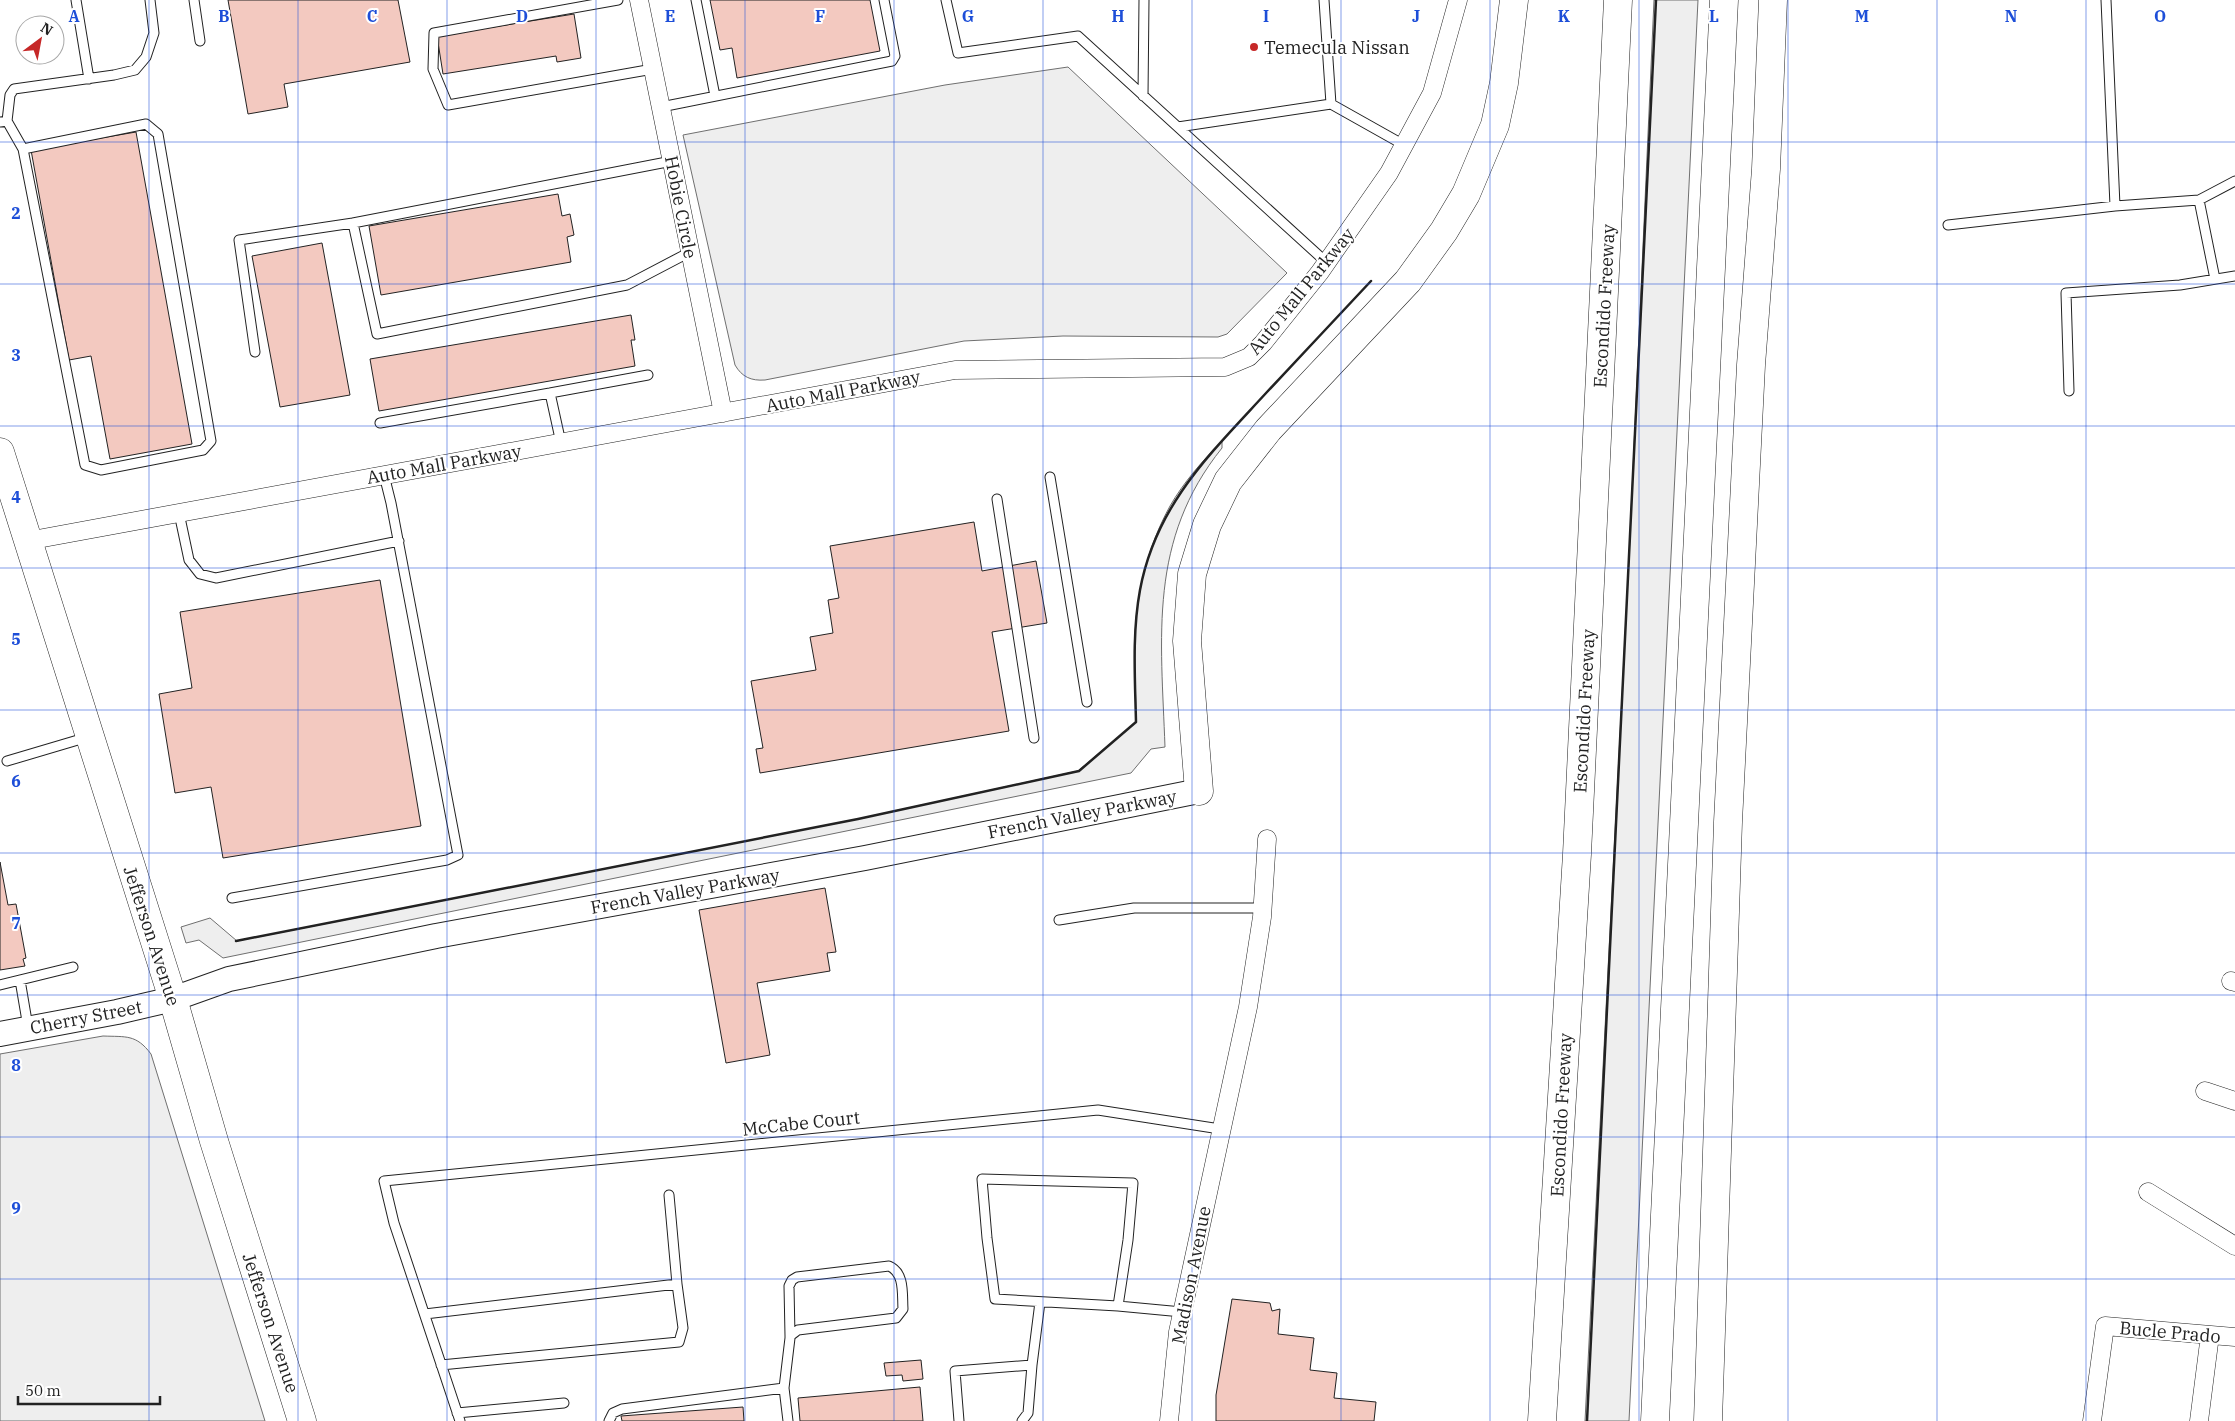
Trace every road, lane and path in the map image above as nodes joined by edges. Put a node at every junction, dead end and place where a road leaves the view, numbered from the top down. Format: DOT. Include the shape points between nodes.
graph roads {
  1 [pos="76,0"];
  2 [pos="150,0"];
  3 [pos="194,0"];
  4 [pos="618,0"];
  5 [pos="639,0"];
  6 [pos="696,0"];
  7 [pos="884,0"];
  8 [pos="946,0"];
  9 [pos="1144,0"];
  10 [pos="1324,0"];
  11 [pos="1458,0"];
  12 [pos="1514,0"];
  13 [pos="1618,0"];
  14 [pos="1724,0"];
  15 [pos="1773,0"];
  16 [pos="2106,0"];
  17 [pos="200,41"];
  18 [pos="653,69"];
  19 [pos="89,79"];
  20 [pos="715,96"];
  21 [pos="1143,96"];
  22 [pos="1331,104"];
  23 [pos="661,107"];
  24 [pos="4,122"];
  25 [pos="1178,127"];
  26 [pos="1404,145"];
  27 [pos="23,149"];
  28 [pos="672,161"];
  29 [pos="2235,181"];
  30 [pos="2199,200"];
  31 [pos="2115,206"];
  32 [pos="353,223"];
  33 [pos="1948,225"];
  34 [pos="690,252"];
  35 [pos="1327,263"];
  36 [pos="2235,276"];
  37 [pos="2215,279"];
  38 [pos="255,352"];
  39 [pos="648,375"];
  40 [pos="2069,391"];
  41 [pos="550,393"];
  42 [pos="723,413"];
  43 [pos="380,423"];
  44 [pos="562,443"];
  45 [pos="1,462"];
  46 [pos="384,475"];
  47 [pos="1050,477"];
  48 [pos="997,500"];
  49 [pos="179,513"];
  50 [pos="27,541"];
  51 [pos="399,541"];
  52 [pos="1087,702"];
  53 [pos="89,737"];
  54 [pos="1034,738"];
  55 [pos="7,760"];
  56 [pos="1199,791"];
  57 [pos="1267,838"];
  58 [pos="232,898"];
  59 [pos="1263,908"];
  60 [pos="1059,920"];
  61 [pos="74,967"];
  62 [pos="20,980"];
  63 [pos="0,985"];
  64 [pos="173,998"];
  65 [pos="28,1029"];
  66 [pos="0,1034"];
  67 [pos="2205,1091"];
  68 [pos="2235,1101"];
  69 [pos="1220,1129"];
  70 [pos="2148,1192"];
  71 [pos="669,1195"];
  72 [pos="2235,1246"];
  73 [pos="677,1284"];
  74 [pos="1040,1302"];
  75 [pos="1118,1306"];
  76 [pos="1182,1312"];
  77 [pos="425,1314"];
  78 [pos="2210,1335"];
  79 [pos="790,1336"];
  80 [pos="2235,1338"];
  81 [pos="441,1364"];
  82 [pos="1032,1366"];
  83 [pos="784,1388"];
  84 [pos="564,1402"];
  85 [pos="459,1417"];
  86 [pos="302,1421"];
  87 [pos="609,1421"];
  88 [pos="788,1421"];
  89 [pos="959,1421"];
  90 [pos="1022,1421"];
  91 [pos="1169,1421"];
  92 [pos="1542,1421"];
  93 [pos="1655,1421"];
  94 [pos="1708,1421"];
  95 [pos="2092,1421"];
  96 [pos="2200,1421"];
  1 -- 19 [label="lane"];
  2 -- 19 [label="lane" via="154,33 146,57 135,70"];
  3 -- 17 [label="lane"];
  4 -- 18 [label="lane" via="434,33 433,69 448,105"];
  5 -- 18 [label="street, Hobie Circle"];
  6 -- 20 [label="lane"];
  7 -- 20 [label="lane" via="895,56 892,61"];
  8 -- 21 [label="lane" via="958,53 1078,36"];
  9 -- 21 [label="lane"];
  10 -- 22 [label="lane"];
  11 -- 26 [label="street, Auto Mall Parkway" via="1432,93"];
  12 -- 56 [label="main road" via="1504,83 1495,125 1466,194 1408,281 1268,430 1245,459 1228,481 1208,525 1192,574 1187,641"];
  13 -- 92 [label="main road, Escondido Freeway" via="1577,854"];
  14 -- 93 [label="main road"];
  15 -- 94 [label="main road" via="1728,822"];
  16 -- 31 [label="lane"];
  18 -- 23 [label="street, Hobie Circle"];
  19 -- 24 [label="lane" via="14,89"];
  20 -- 23 [label="lane"];
  21 -- 25 [label="lane"];
  22 -- 25 [label="lane"];
  22 -- 26 [label="lane"];
  23 -- 28 [label="street, Hobie Circle"];
  24 -- 27 [label="lane"];
  25 -- 35 [label="lane"];
  26 -- 35 [label="street, Auto Mall Parkway" via="1389,173"];
  27 -- 27 [label="lane" via="85,465 101,470 203,450 211,441 158,134 146,124"];
  28 -- 32 [label="lane"];
  28 -- 34 [label="street, Hobie Circle"];
  29 -- 30 [label="lane"];
  30 -- 31 [label="lane"];
  30 -- 37 [label="lane"];
  31 -- 33 [label="lane"];
  32 -- 34 [label="lane" via="377,334 627,285"];
  32 -- 38 [label="lane" via="239,240"];
  34 -- 42 [label="street, Hobie Circle"];
  35 -- 42 [label="street, Auto Mall Parkway" via="1263,343 1249,357 1226,367 955,370"];
  36 -- 37 [label="lane"];
  37 -- 40 [label="lane" via="2180,285 2066,293"];
  39 -- 41 [label="lane"];
  41 -- 43 [label="lane"];
  41 -- 44 [label="lane"];
  42 -- 44 [label="street, Auto Mall Parkway"];
  44 -- 46 [label="street, Auto Mall Parkway"];
  45 -- 50 [label="main road, Jefferson Avenue"];
  46 -- 49 [label="street, Auto Mall Parkway"];
  46 -- 51 [label="lane"];
  47 -- 52 [label="lane"];
  48 -- 54 [label="lane"];
  49 -- 50 [label="street, Auto Mall Parkway"];
  49 -- 51 [label="lane" via="189,560 200,574 216,578"];
  50 -- 53 [label="main road, Jefferson Avenue"];
  51 -- 58 [label="lane" via="458,855 447,860"];
  53 -- 55 [label="lane"];
  53 -- 64 [label="main road, Jefferson Avenue"];
  56 -- 64 [label="main road, French Valley Parkway" via="865,858 436,936 229,979"];
  57 -- 59 [label="street, Madison Avenue"];
  59 -- 60 [label="lane" via="1134,908"];
  59 -- 69 [label="street, Madison Avenue" via="1248,1007"];
  61 -- 62 [label="lane"];
  62 -- 63 [label="lane"];
  62 -- 65 [label="lane"];
  64 -- 65 [label="main road, Cherry Street"];
  64 -- 86 [label="main road, Jefferson Avenue"];
  65 -- 66 [label="main road, Cherry Street"];
  67 -- 68 [label="street"];
  69 -- 76 [label="street, Madison Avenue"];
  69 -- 77 [label="lane, McCabe Court" via="1098,1110 384,1182 394,1223"];
  70 -- 72 [label="street"];
  71 -- 73 [label="lane"];
  73 -- 77 [label="lane"];
  73 -- 81 [label="lane" via="683,1328 679,1342"];
  74 -- 75 [label="lane"];
  74 -- 75 [label="lane" via="995,1299 982,1179 1133,1183"];
  74 -- 82 [label="lane"];
  75 -- 76 [label="lane"];
  76 -- 91 [label="street, Madison Avenue"];
  77 -- 81 [label="lane"];
  78 -- 80 [label="street, Bucle Prado"];
  78 -- 95 [label="street, Bucle Prado" via="2105,1326"];
  78 -- 96 [label="street"];
  79 -- 79 [label="lane" via="789,1286 797,1277 889,1266 899,1273 903,1309 896,1318 798,1330"];
  79 -- 83 [label="lane"];
  81 -- 85 [label="lane"];
  82 -- 89 [label="lane" via="955,1372"];
  82 -- 90 [label="lane" via="1028,1413"];
  83 -- 87 [label="lane" via="622,1409 613,1413"];
  83 -- 88 [label="lane"];
  84 -- 85 [label="lane"];
}
